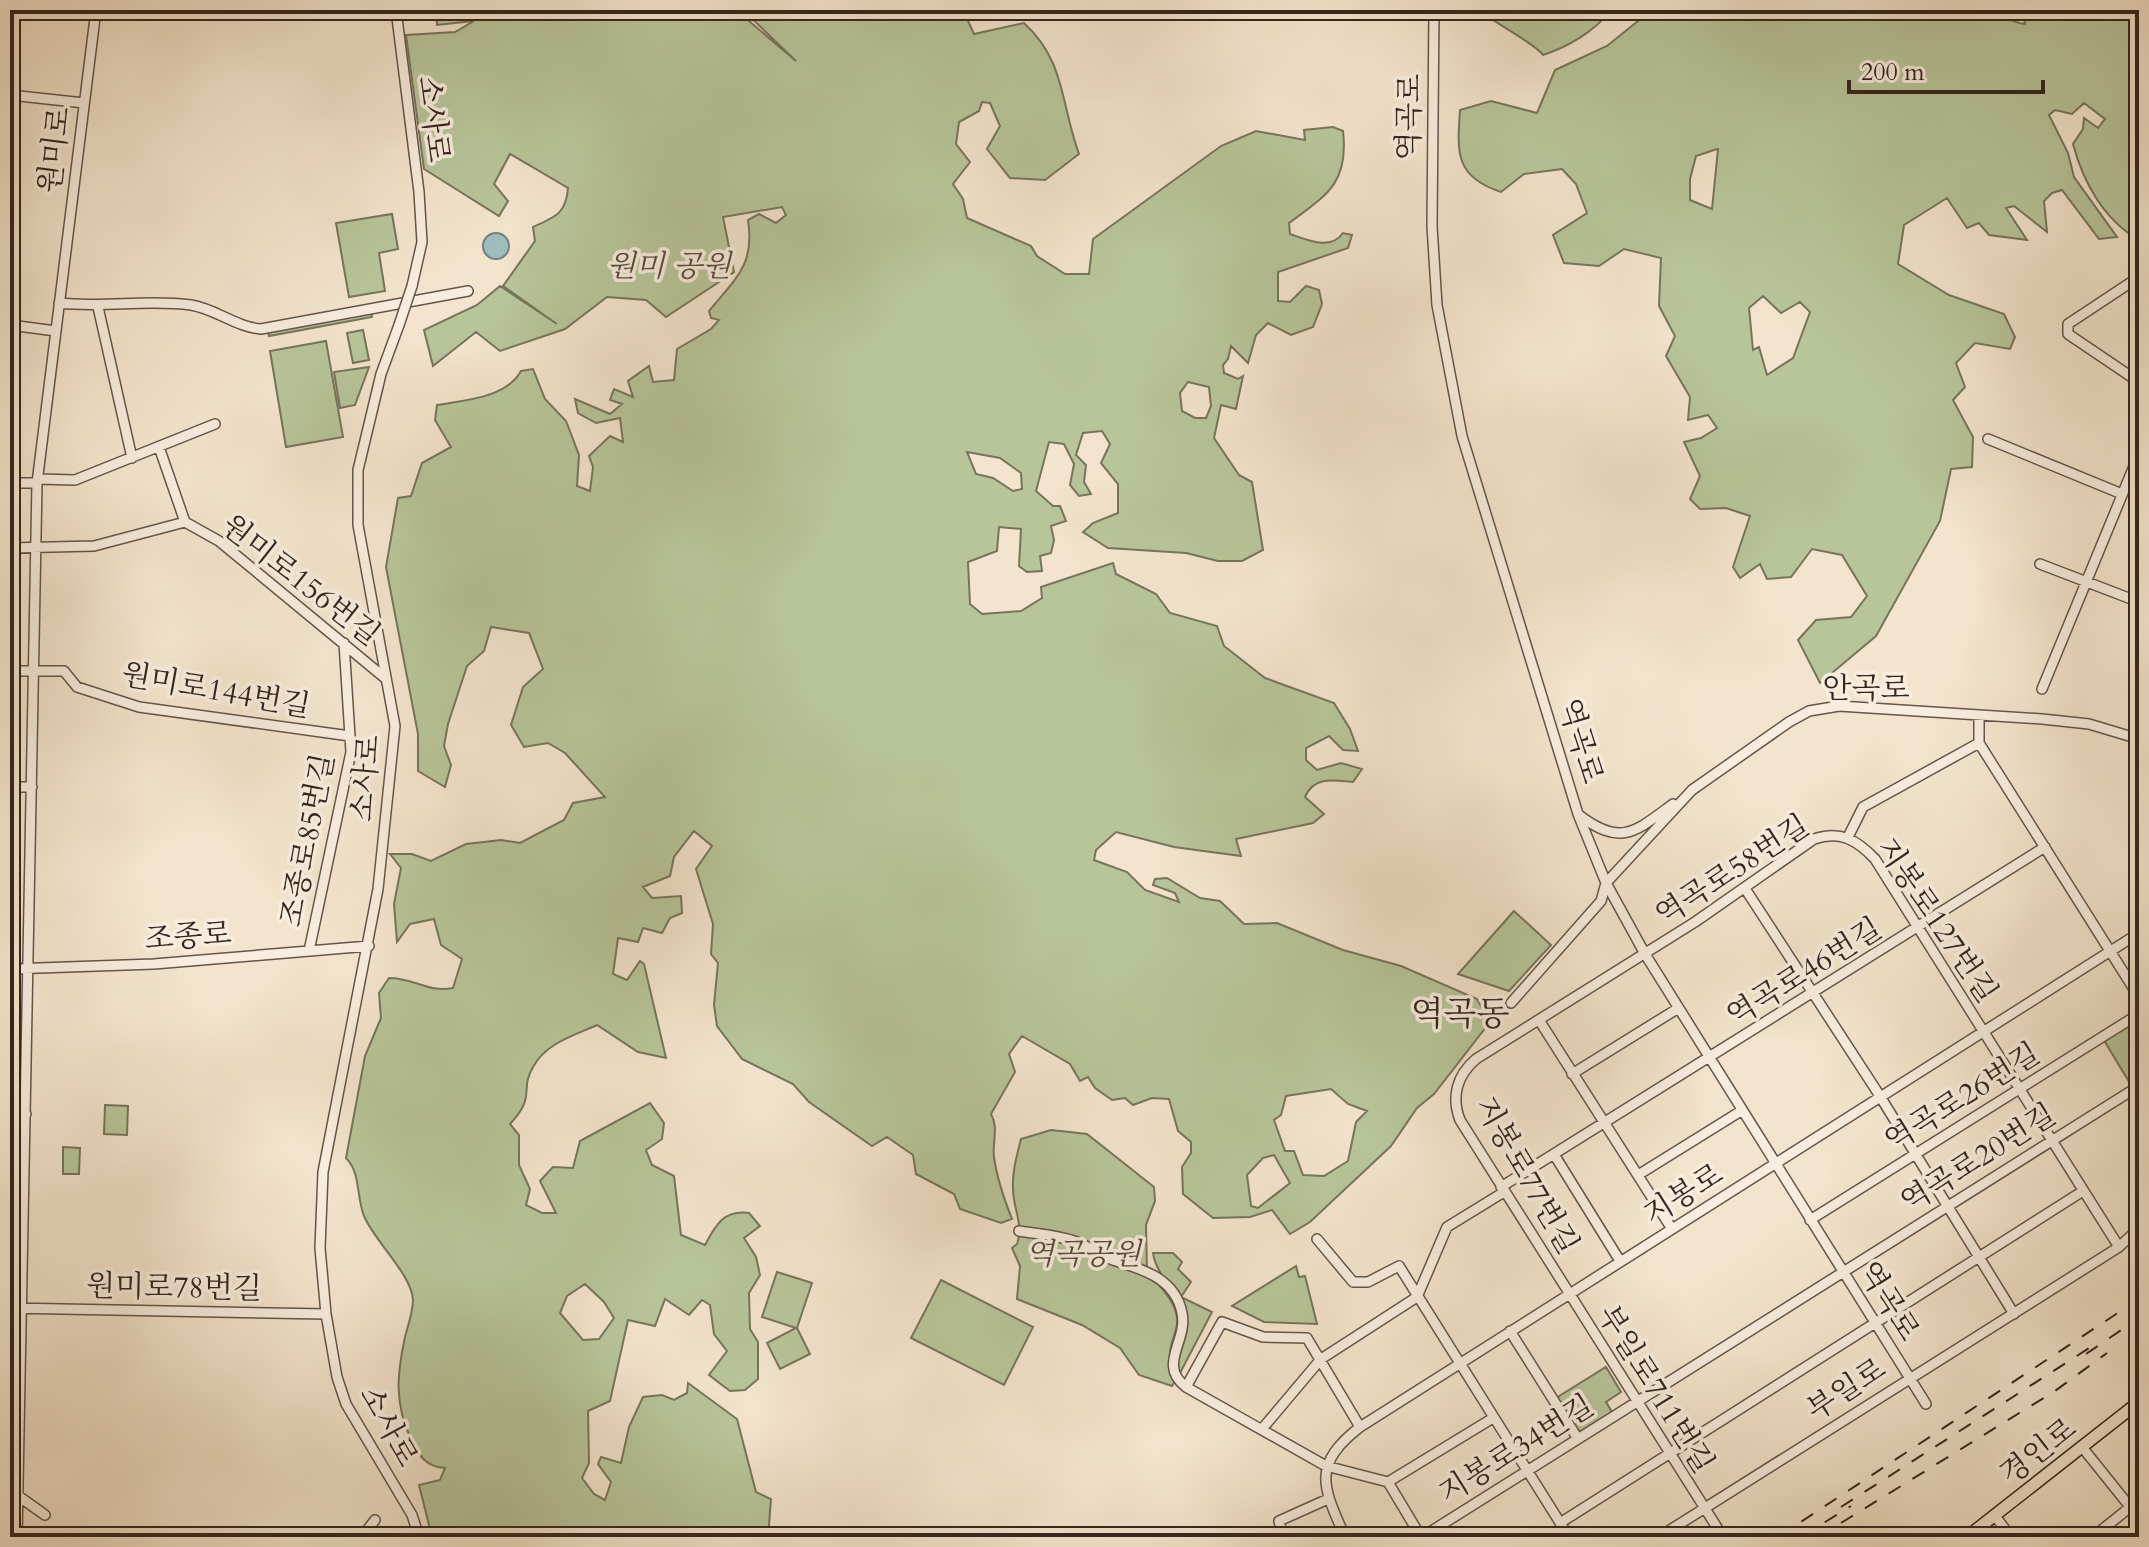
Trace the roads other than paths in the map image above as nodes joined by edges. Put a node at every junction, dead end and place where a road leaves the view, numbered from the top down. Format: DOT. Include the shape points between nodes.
graph roads {
  1 [pos="96,10"];
  2 [pos="396,10"];
  3 [pos="1434,10"];
  4 [pos="10,95"];
  5 [pos="84,103"];
  6 [pos="2139,277"];
  7 [pos="468,291"];
  8 [pos="59,303"];
  9 [pos="98,307"];
  10 [pos="10,325"];
  11 [pos="56,331"];
  12 [pos="2139,382"];
  13 [pos="215,424"];
  14 [pos="1988,439"];
  15 [pos="159,447"];
  16 [pos="2139,454"];
  17 [pos="132,458"];
  18 [pos="38,481"];
  19 [pos="10,483"];
  20 [pos="2122,494"];
  21 [pos="185,522"];
  22 [pos="10,548"];
  23 [pos="36,548"];
  24 [pos="2040,564"];
  25 [pos="2087,580"];
  26 [pos="2139,602"];
  27 [pos="344,643"];
  28 [pos="10,671"];
  29 [pos="34,672"];
  30 [pos="386,678"];
  31 [pos="2042,689"];
  32 [pos="1979,716"];
  33 [pos="350,736"];
  34 [pos="2139,739"];
  35 [pos="1979,743"];
  36 [pos="10,787"];
  37 [pos="32,787"];
  38 [pos="1692,790"];
  39 [pos="1578,814"];
  40 [pos="1848,837"];
  41 [pos="2045,847"];
  42 [pos="1606,883"];
  43 [pos="1746,890"];
  44 [pos="1919,927"];
  45 [pos="2139,933"];
  46 [pos="369,946"];
  47 [pos="309,951"];
  48 [pos="2110,952"];
  49 [pos="1645,954"];
  50 [pos="10,969"];
  51 [pos="29,969"];
  52 [pos="1813,993"];
  53 [pos="2139,997"];
  54 [pos="1511,1003"];
  55 [pos="1677,1009"];
  56 [pos="2139,1014"];
  57 [pos="1539,1020"];
  58 [pos="1983,1033"];
  59 [pos="1709,1060"];
  60 [pos="1572,1074"];
  61 [pos="1460,1078"];
  62 [pos="2139,1086"];
  63 [pos="2019,1089"];
  64 [pos="1879,1098"];
  65 [pos="1741,1111"];
  66 [pos="10,1114"];
  67 [pos="26,1114"];
  68 [pos="1606,1125"];
  69 [pos="2051,1140"];
  70 [pos="1915,1155"];
  71 [pos="1555,1156"];
  72 [pos="1775,1164"];
  73 [pos="1638,1175"];
  74 [pos="1503,1190"];
  75 [pos="2083,1191"];
  76 [pos="1947,1206"];
  77 [pos="1810,1220"];
  78 [pos="2139,1228"];
  79 [pos="1672,1229"];
  80 [pos="1019,1231"];
  81 [pos="1317,1239"];
  82 [pos="2119,1247"];
  83 [pos="1979,1257"];
  84 [pos="1620,1261"];
  85 [pos="1842,1272"];
  86 [pos="1568,1294"];
  87 [pos="1417,1297"];
  88 [pos="10,1308"];
  89 [pos="22,1308"];
  90 [pos="326,1314"];
  91 [pos="2014,1314"];
  92 [pos="1875,1323"];
  93 [pos="1510,1331"];
  94 [pos="1321,1359"];
  95 [pos="1460,1363"];
  96 [pos="1909,1377"];
  97 [pos="1186,1387"];
  98 [pos="1636,1402"];
  99 [pos="2139,1402"];
  100 [pos="1926,1404"];
  101 [pos="1493,1418"];
  102 [pos="15,1423"];
  103 [pos="1360,1427"];
  104 [pos="1262,1429"];
  105 [pos="1578,1439"];
  106 [pos="2082,1447"];
  107 [pos="1668,1454"];
  108 [pos="1326,1466"];
  109 [pos="1526,1471"];
  110 [pos="1388,1482"];
  111 [pos="14,1492"];
  112 [pos="1328,1499"];
  113 [pos="2139,1500"];
  114 [pos="2130,1507"];
  115 [pos="1705,1508"];
  116 [pos="45,1515"];
  117 [pos="1995,1516"];
  118 [pos="2139,1518"];
  119 [pos="375,1520"];
  120 [pos="1560,1523"];
  121 [pos="17,1537"];
  122 [pos="362,1537"];
  123 [pos="419,1537"];
  124 [pos="1283,1537"];
  125 [pos="1345,1537"];
  126 [pos="1422,1537"];
  127 [pos="1569,1537"];
  128 [pos="1659,1537"];
  129 [pos="1723,1537"];
  130 [pos="1967,1537"];
  131 [pos="2011,1537"];
  132 [pos="2093,1537"];
  1 -- 5 [label="street, 원미로"];
  2 -- 30 [label="street, 소사로, bridge" via="422,242 358,470 358,525"];
  3 -- 39 [label="street, 역곡로" via="1432,226 1441,331 1462,436"];
  4 -- 5 [label="street"];
  5 -- 8 [label="street, 원미로"];
  6 -- 12 [label="street" via="2068,324 2068,334"];
  7 -- 9 [label="street" via="261,329 201,307"];
  8 -- 9 [label="street"];
  8 -- 11 [label="street, 원미로"];
  9 -- 17 [label="street"];
  10 -- 11 [label="street"];
  11 -- 18 [label="street, 원미로"];
  13 -- 15 [label="street"];
  14 -- 20 [label="street"];
  15 -- 17 [label="street"];
  15 -- 21 [label="street, 원미로156번길"];
  16 -- 20 [label="street"];
  17 -- 18 [label="street" via="75,480"];
  18 -- 19 [label="street"];
  18 -- 23 [label="street, 원미로"];
  20 -- 25 [label="street"];
  21 -- 23 [label="street, 원미로156번길" via="94,546"];
  21 -- 27 [label="street, 원미로156번길" via="219,541"];
  22 -- 23 [label="street, 원미로156번길"];
  23 -- 29 [label="street, 원미로"];
  24 -- 25 [label="street"];
  25 -- 26 [label="street"];
  25 -- 31 [label="street"];
  27 -- 30 [label="street, 원미로156번길"];
  27 -- 33 [label="street, 조종로85번길"];
  28 -- 29 [label="street"];
  29 -- 33 [label="street, 원미로144번길" via="64,671 77,687 139,707"];
  29 -- 37 [label="street, 원미로"];
  30 -- 46 [label="street, 소사로" via="395,726"];
  32 -- 34 [label="street, 안곡로" via="2089,724"];
  32 -- 35 [label="street"];
  32 -- 38 [label="street, 안곡로" via="1839,706 1809,711"];
  33 -- 47 [label="street, 조종로85번길" via="349,771"];
  35 -- 40 [label="street" via="1863,807"];
  35 -- 41 [label="street"];
  36 -- 37 [label="street"];
  37 -- 51 [label="street, 원미로"];
  38 -- 39 [label="street" via="1626,834 1605,833"];
  38 -- 42 [label="street, 안곡로"];
  39 -- 42 [label="street, 역곡로"];
  40 -- 43 [label="street, 역곡로58번길" via="1814,839"];
  40 -- 44 [label="street, 지봉로127번길" via="1875,859"];
  41 -- 44 [label="street, 역곡로46번길"];
  41 -- 48 [label="street"];
  42 -- 49 [label="street, 역곡로"];
  42 -- 54 [label="street, 안곡로" via="1601,901"];
  43 -- 49 [label="street, 역곡로58번길"];
  43 -- 52 [label="street"];
  44 -- 52 [label="street, 역곡로46번길"];
  44 -- 58 [label="street, 지봉로127번길"];
  45 -- 48 [label="street, 지봉로"];
  46 -- 47 [label="street, 조종로"];
  46 -- 90 [label="street, 소사로" via="323,1172 320,1248"];
  47 -- 51 [label="street, 조종로"];
  48 -- 53 [label="street"];
  48 -- 58 [label="street, 지봉로"];
  49 -- 55 [label="street, 역곡로"];
  49 -- 57 [label="street, 역곡로58번길"];
  50 -- 51 [label="street, 조종로"];
  51 -- 67 [label="street, 원미로"];
  52 -- 59 [label="street, 역곡로46번길"];
  52 -- 64 [label="street"];
  55 -- 59 [label="street, 역곡로"];
  55 -- 60 [label="street"];
  56 -- 63 [label="street, 역곡로26번길"];
  57 -- 60 [label="street"];
  57 -- 61 [label="street, 역곡로58번길" via="1476,1059"];
  58 -- 63 [label="street, 지봉로127번길"];
  58 -- 64 [label="street, 지봉로"];
  59 -- 65 [label="street, 역곡로"];
  59 -- 68 [label="street, 역곡로46번길"];
  60 -- 68 [label="street"];
  61 -- 74 [label="street, 지봉로77번길" via="1457,1111"];
  62 -- 69 [label="street, 역곡로20번길"];
  63 -- 69 [label="street, 지봉로127번길"];
  63 -- 70 [label="street, 역곡로26번길"];
  64 -- 70 [label="street"];
  64 -- 72 [label="street, 지봉로"];
  65 -- 72 [label="street, 역곡로"];
  65 -- 73 [label="street"];
  66 -- 67 [label="street"];
  67 -- 89 [label="street, 원미로"];
  68 -- 71 [label="street, 역곡로46번길"];
  68 -- 73 [label="street"];
  69 -- 75 [label="street, 지봉로127번길"];
  69 -- 76 [label="street, 역곡로20번길"];
  70 -- 76 [label="street"];
  70 -- 77 [label="street, 역곡로26번길"];
  71 -- 74 [label="street, 역곡로46번길"];
  71 -- 84 [label="street"];
  72 -- 77 [label="street, 역곡로"];
  72 -- 79 [label="street, 지봉로"];
  73 -- 79 [label="street"];
  74 -- 86 [label="street, 지봉로77번길"];
  74 -- 87 [label="street, 역곡로46번길" via="1447,1227"];
  75 -- 82 [label="street, 지봉로127번길"];
  75 -- 83 [label="street"];
  76 -- 83 [label="street"];
  76 -- 85 [label="street, 역곡로20번길"];
  77 -- 85 [label="street, 역곡로"];
  78 -- 82 [label="street, 부일로"];
  79 -- 84 [label="street, 지봉로"];
  80 -- 97 [label="street" via="1074,1241 1158,1277 1181,1307 1183,1329 1172,1364"];
  81 -- 87 [label="street" via="1353,1282 1368,1282 1399,1266"];
  82 -- 91 [label="street, 부일로"];
  83 -- 91 [label="street"];
  83 -- 92 [label="street"];
  84 -- 86 [label="street, 지봉로"];
  85 -- 92 [label="street, 역곡로"];
  85 -- 98 [label="street, 역곡로20번길"];
  86 -- 93 [label="street, 지봉로"];
  86 -- 98 [label="street, 부일로711번길"];
  87 -- 94 [label="street"];
  87 -- 95 [label="street"];
  88 -- 89 [label="street, 원미로78번길"];
  89 -- 90 [label="street, 원미로78번길"];
  89 -- 102 [label="street, 원미로"];
  90 -- 123 [label="street, 소사로" via="346,1404 412,1515"];
  91 -- 96 [label="street, 부일로"];
  92 -- 96 [label="street, 역곡로"];
  92 -- 107 [label="street"];
  93 -- 95 [label="street, 지봉로"];
  93 -- 105 [label="street"];
  94 -- 97 [label="street" via="1307,1338 1263,1337 1222,1322"];
  94 -- 103 [label="street"];
  94 -- 104 [label="street"];
  95 -- 101 [label="street"];
  95 -- 103 [label="street, 지봉로"];
  96 -- 100 [label="street, 역곡로"];
  96 -- 115 [label="street, 부일로"];
  97 -- 104 [label="street"];
  98 -- 105 [label="street, 지봉로34번길"];
  98 -- 107 [label="street, 부일로711번길"];
  99 -- 106 [label="main road, 경인로"];
  101 -- 109 [label="street"];
  101 -- 110 [label="street"];
  102 -- 111 [label="street, 원미로"];
  103 -- 108 [label="street, 지봉로"];
  104 -- 108 [label="street"];
  105 -- 109 [label="street, 지봉로34번길"];
  106 -- 114 [label="street"];
  106 -- 117 [label="main road, 경인로"];
  107 -- 115 [label="street, 부일로711번길"];
  107 -- 120 [label="street"];
  108 -- 110 [label="street"];
  108 -- 112 [label="street"];
  109 -- 120 [label="street"];
  109 -- 126 [label="street, 지봉로34번길"];
  110 -- 126 [label="street"];
  111 -- 116 [label="street"];
  111 -- 121 [label="street, 원미로"];
  112 -- 124 [label="street" via="1279,1521"];
  112 -- 125 [label="street"];
  113 -- 114 [label="street"];
  114 -- 118 [label="street"];
  114 -- 132 [label="street"];
  115 -- 128 [label="street, 부일로"];
  115 -- 129 [label="street, 부일로711번길"];
  117 -- 130 [label="main road, 경인로"];
  117 -- 131 [label="street"];
  119 -- 122 [label="street"];
  120 -- 127 [label="street"];
}
